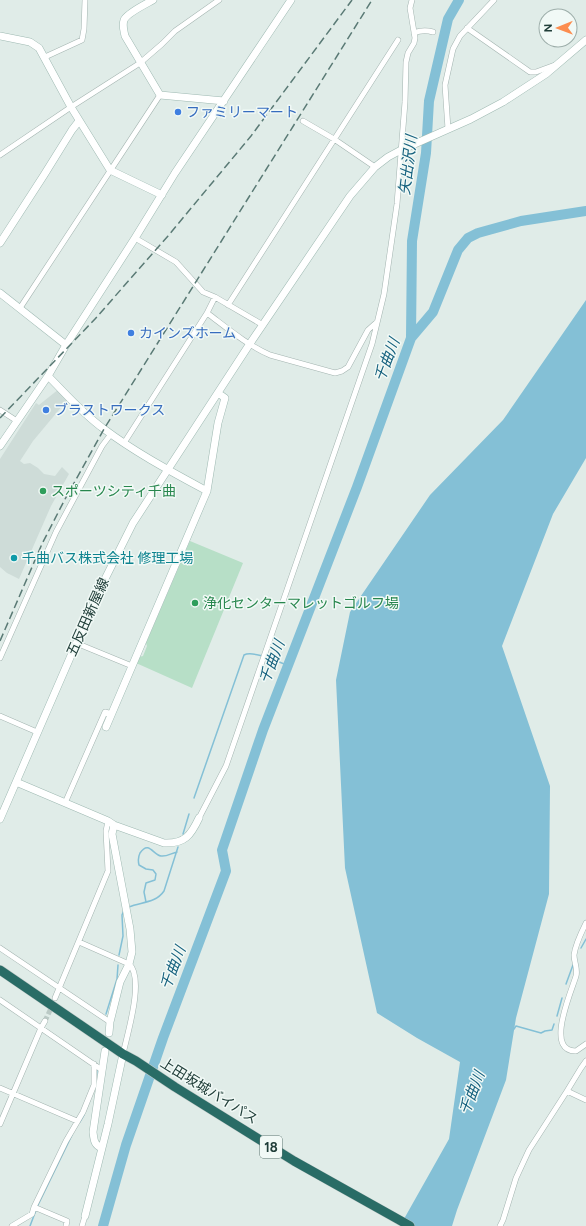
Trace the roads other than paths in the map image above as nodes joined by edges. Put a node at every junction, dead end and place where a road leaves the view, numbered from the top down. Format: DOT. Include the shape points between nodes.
graph roads {
  1 [pos="85,0"];
  2 [pos="153,0"];
  3 [pos="219,0"];
  4 [pos="291,0"];
  5 [pos="412,0"];
  6 [pos="494,0"];
  7 [pos="467,28"];
  8 [pos="433,32"];
  9 [pos="414,33"];
  10 [pos="0,36"];
  11 [pos="398,40"];
  12 [pos="586,40"];
  13 [pos="45,57"];
  14 [pos="140,63"];
  15 [pos="559,63"];
  16 [pos="160,95"];
  17 [pos="224,101"];
  18 [pos="71,107"];
  19 [pos="79,121"];
  20 [pos="303,121"];
  21 [pos="446,129"];
  22 [pos="334,139"];
  23 [pos="403,149"];
  24 [pos="0,155"];
  25 [pos="375,168"];
  26 [pos="110,170"];
  27 [pos="162,195"];
  28 [pos="135,238"];
  29 [pos="0,243"];
  30 [pos="0,294"];
  31 [pos="215,297"];
  32 [pos="228,305"];
  33 [pos="20,308"];
  34 [pos="207,313"];
  35 [pos="377,322"];
  36 [pos="263,325"];
  37 [pos="249,344"];
  38 [pos="66,345"];
  39 [pos="48,376"];
  40 [pos="218,393"];
  41 [pos="0,410"];
  42 [pos="17,421"];
  43 [pos="111,434"];
  44 [pos="124,443"];
  45 [pos="0,446"];
  46 [pos="167,469"];
  47 [pos="207,491"];
  48 [pos="76,643"];
  49 [pos="0,658"];
  50 [pos="132,666"];
  51 [pos="112,714"];
  52 [pos="0,716"];
  53 [pos="106,728"];
  54 [pos="37,732"];
  55 [pos="16,782"];
  56 [pos="65,803"];
  57 [pos="199,818"];
  58 [pos="0,819"];
  59 [pos="111,823"];
  60 [pos="586,923"];
  61 [pos="79,942"];
  62 [pos="0,948"];
  63 [pos="129,964"];
  64 [pos="0,970"];
  65 [pos="59,989"];
  66 [pos="56,998"];
  67 [pos="0,1000"];
  68 [pos="45,1021"];
  69 [pos="110,1022"];
  70 [pos="41,1028"];
  71 [pos="109,1033"];
  72 [pos="586,1044"];
  73 [pos="105,1051"];
  74 [pos="123,1054"];
  75 [pos="586,1061"];
  76 [pos="94,1064"];
  77 [pos="102,1070"];
  78 [pos="0,1088"];
  79 [pos="567,1092"];
  80 [pos="13,1094"];
  81 [pos="586,1100"];
  82 [pos="77,1121"];
  83 [pos="0,1124"];
  84 [pos="102,1148"];
  85 [pos="36,1208"];
  86 [pos="85,1216"];
  87 [pos="12,1226"];
  88 [pos="66,1226"];
  89 [pos="82,1226"];
  90 [pos="410,1226"];
  91 [pos="500,1226"];
  1 -- 13 [label="street" via="82,40"];
  2 -- 14 [label="street" via="124,20 125,36"];
  3 -- 14 [label="street" via="175,31"];
  4 -- 17 [label="street"];
  5 -- 9 [label="street" via="410,8"];
  6 -- 7 [label="street"];
  7 -- 15 [label="street" via="530,72"];
  7 -- 21 [label="street" via="453,49 445,85"];
  8 -- 9 [label="street" via="421,30"];
  9 -- 23 [label="street" via="414,43 406,62"];
  10 -- 13 [label="street" via="30,42 39,48"];
  11 -- 22 [label="street"];
  12 -- 15 [label="street, 五反田新屋線"];
  13 -- 18 [label="street"];
  14 -- 16 [label="street"];
  14 -- 18 [label="street"];
  15 -- 21 [label="street, 五反田新屋線" via="503,102"];
  16 -- 17 [label="street"];
  16 -- 26 [label="street"];
  17 -- 27 [label="street"];
  18 -- 19 [label="street"];
  18 -- 24 [label="street"];
  19 -- 26 [label="street"];
  19 -- 29 [label="street"];
  20 -- 22 [label="street"];
  21 -- 23 [label="street, 五反田新屋線"];
  22 -- 25 [label="street"];
  22 -- 32 [label="street"];
  23 -- 25 [label="street, 五反田新屋線"];
  23 -- 35 [label="street" via="389,265"];
  25 -- 36 [label="street, 五反田新屋線" via="350,196"];
  26 -- 27 [label="street"];
  26 -- 33 [label="street"];
  27 -- 28 [label="street"];
  28 -- 31 [label="street" via="176,262 203,292"];
  28 -- 38 [label="street"];
  30 -- 33 [label="street"];
  31 -- 32 [label="street"];
  31 -- 34 [label="street"];
  32 -- 36 [label="street"];
  33 -- 38 [label="street"];
  34 -- 37 [label="street"];
  34 -- 44 [label="street"];
  35 -- 37 [label="street" via="368,330 348,367 338,373 270,355"];
  35 -- 57 [label="street" via="372,344 226,766"];
  36 -- 37 [label="street, 五反田新屋線"];
  37 -- 40 [label="street, 五反田新屋線"];
  38 -- 39 [label="street"];
  39 -- 42 [label="street"];
  39 -- 43 [label="street" via="85,414"];
  40 -- 46 [label="street, 五反田新屋線"];
  40 -- 47 [label="street" via="225,398 218,423"];
  41 -- 42 [label="street"];
  42 -- 45 [label="street"];
  43 -- 44 [label="street"];
  43 -- 49 [label="street" via="56,532"];
  44 -- 46 [label="street"];
  46 -- 47 [label="street"];
  46 -- 48 [label="street, 五反田新屋線" via="133,523"];
  47 -- 50 [label="street"];
  48 -- 50 [label="street"];
  48 -- 54 [label="street, 五反田新屋線"];
  50 -- 51 [label="street"];
  51 -- 53 [label="street"];
  51 -- 56 [label="street" via="105,712"];
  52 -- 54 [label="street"];
  54 -- 55 [label="street, 五反田新屋線"];
  55 -- 56 [label="street"];
  55 -- 58 [label="street, 五反田新屋線"];
  56 -- 59 [label="street"];
  57 -- 59 [label="street" via="189,836 172,843 159,841"];
  59 -- 61 [label="street" via="106,831 108,871"];
  59 -- 63 [label="street" via="130,929 132,952"];
  60 -- 72 [label="street" via="575,951 576,974 560,1033 566,1048 572,1051"];
  61 -- 63 [label="street"];
  61 -- 65 [label="street"];
  62 -- 65 [label="street"];
  63 -- 69 [label="street" via="120,982"];
  63 -- 74 [label="street" via="134,970 135,991"];
  64 -- 74 [label="highway, 上田坂城バイパス / 18"];
  65 -- 66 [label="street"];
  65 -- 69 [label="street"];
  67 -- 70 [label="street"];
  68 -- 70 [label="street"];
  69 -- 71 [label="street"];
  70 -- 76 [label="street"];
  70 -- 80 [label="street"];
  73 -- 77 [label="street"];
  74 -- 84 [label="street"];
  74 -- 90 [label="highway, 上田坂城バイパス / 18" via="294,1161"];
  75 -- 79 [label="street"];
  76 -- 77 [label="street"];
  76 -- 82 [label="street" via="94,1085"];
  77 -- 84 [label="street" via="93,1132 95,1143"];
  78 -- 80 [label="street"];
  79 -- 81 [label="street"];
  79 -- 91 [label="street" via="521,1165"];
  80 -- 82 [label="street"];
  80 -- 83 [label="street"];
  82 -- 85 [label="street"];
  84 -- 86 [label="street"];
  85 -- 87 [label="street" via="32,1214"];
  85 -- 88 [label="street" via="67,1220"];
  86 -- 89 [label="street"];
}
